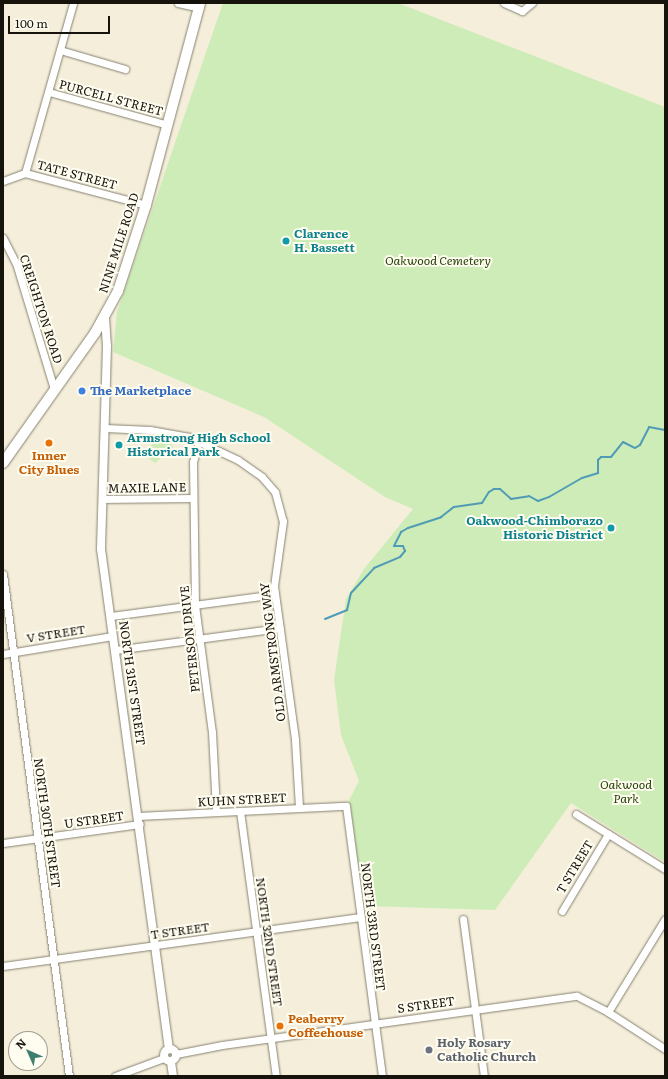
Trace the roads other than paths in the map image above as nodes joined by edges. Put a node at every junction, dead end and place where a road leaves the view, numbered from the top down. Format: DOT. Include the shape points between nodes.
graph roads {
  1 [pos="73,3"];
  2 [pos="178,3"];
  3 [pos="504,3"];
  4 [pos="532,3"];
  5 [pos="200,5"];
  6 [pos="60,50"];
  7 [pos="125,69"];
  8 [pos="49,92"];
  9 [pos="168,125"];
  10 [pos="26,173"];
  11 [pos="3,181"];
  12 [pos="146,205"];
  13 [pos="3,238"];
  14 [pos="105,318"];
  15 [pos="54,389"];
  16 [pos="105,428"];
  17 [pos="199,441"];
  18 [pos="3,463"];
  19 [pos="192,498"];
  20 [pos="102,499"];
  21 [pos="3,574"];
  22 [pos="275,594"];
  23 [pos="195,605"];
  24 [pos="111,616"];
  25 [pos="280,628"];
  26 [pos="113,636"];
  27 [pos="198,639"];
  28 [pos="115,650"];
  29 [pos="14,652"];
  30 [pos="3,654"];
  31 [pos="346,806"];
  32 [pos="299,808"];
  33 [pos="240,811"];
  34 [pos="216,812"];
  35 [pos="576,814"];
  36 [pos="138,816"];
  37 [pos="140,824"];
  38 [pos="608,834"];
  39 [pos="38,838"];
  40 [pos="3,843"];
  41 [pos="665,869"];
  42 [pos="562,911"];
  43 [pos="361,917"];
  44 [pos="463,919"];
  45 [pos="665,919"];
  46 [pos="255,931"];
  47 [pos="156,945"];
  48 [pos="54,959"];
  49 [pos="3,966"];
  50 [pos="475,1010"];
  51 [pos="608,1012"];
  52 [pos="375,1024"];
  53 [pos="271,1038"];
  54 [pos="665,1049"];
  55 [pos="173,1051"];
  56 [pos="167,1060"];
  57 [pos="69,1076"];
  58 [pos="116,1076"];
  59 [pos="173,1076"];
  60 [pos="276,1076"];
  61 [pos="382,1076"];
  62 [pos="484,1076"];
  1 -- 6 [label="street"];
  2 -- 5 [label="street"];
  3 -- 4 [label="street" via="522,10"];
  5 -- 9 [label="main road, NINE MILE ROAD"];
  6 -- 7 [label="street"];
  6 -- 8 [label="street"];
  8 -- 9 [label="street, PURCELL STREET"];
  8 -- 10 [label="street"];
  9 -- 12 [label="main road, NINE MILE ROAD"];
  10 -- 11 [label="street, TATE STREET"];
  10 -- 12 [label="street, TATE STREET"];
  12 -- 14 [label="main road, NINE MILE ROAD" via="127,269"];
  13 -- 15 [label="street, CREIGHTON ROAD" via="16,263"];
  14 -- 15 [label="main road, NINE MILE ROAD"];
  14 -- 16 [label="street, NORTH 31ST STREET"];
  15 -- 18 [label="main road, NINE MILE ROAD"];
  16 -- 17 [label="street, OLD ARMSTRONG WAY" via="167,432"];
  16 -- 20 [label="street, NORTH 31ST STREET"];
  17 -- 19 [label="street, PETERSON DRIVE" via="193,458"];
  17 -- 22 [label="street, OLD ARMSTRONG WAY" via="238,460 262,477 275,492 283,521 274,581"];
  19 -- 20 [label="street, MAXIE LANE"];
  19 -- 23 [label="street, PETERSON DRIVE"];
  20 -- 24 [label="street, NORTH 31ST STREET" via="101,549"];
  21 -- 29 [label="street, NORTH 30TH STREET"];
  22 -- 23 [label="street"];
  22 -- 25 [label="street, OLD ARMSTRONG WAY"];
  23 -- 24 [label="street"];
  23 -- 27 [label="street, PETERSON DRIVE"];
  24 -- 26 [label="street, NORTH 31ST STREET"];
  25 -- 27 [label="street"];
  25 -- 32 [label="street, OLD ARMSTRONG WAY" via="296,752"];
  26 -- 28 [label="street, NORTH 31ST STREET"];
  26 -- 29 [label="street, V STREET"];
  27 -- 28 [label="street"];
  27 -- 34 [label="street, PETERSON DRIVE" via="212,732"];
  28 -- 36 [label="street, NORTH 31ST STREET"];
  29 -- 30 [label="street, V STREET"];
  29 -- 39 [label="street, NORTH 30TH STREET"];
  31 -- 32 [label="street, KUHN STREET"];
  31 -- 43 [label="street, NORTH 33RD STREET"];
  32 -- 33 [label="street, KUHN STREET"];
  33 -- 34 [label="street, KUHN STREET"];
  33 -- 46 [label="street, NORTH 32ND STREET"];
  34 -- 36 [label="street, KUHN STREET"];
  35 -- 38 [label="street"];
  36 -- 37 [label="street, NORTH 31ST STREET"];
  37 -- 39 [label="street, U STREET"];
  37 -- 47 [label="street, NORTH 31ST STREET"];
  38 -- 41 [label="street"];
  38 -- 42 [label="street, T STREET"];
  39 -- 40 [label="street, U STREET"];
  39 -- 48 [label="street, NORTH 30TH STREET"];
  43 -- 46 [label="street, T STREET"];
  43 -- 52 [label="street, NORTH 33RD STREET"];
  44 -- 50 [label="street"];
  45 -- 51 [label="street"];
  46 -- 47 [label="street, T STREET"];
  46 -- 53 [label="street, NORTH 32ND STREET"];
  47 -- 48 [label="street, T STREET"];
  47 -- 55 [label="street, NORTH 31ST STREET"];
  48 -- 49 [label="street, T STREET"];
  48 -- 57 [label="street, NORTH 30TH STREET"];
  50 -- 51 [label="street, S STREET" via="577,996"];
  50 -- 52 [label="street, S STREET"];
  50 -- 62 [label="street"];
  51 -- 54 [label="street, S STREET"];
  52 -- 53 [label="street, S STREET"];
  52 -- 61 [label="street, NORTH 33RD STREET"];
  53 -- 55 [label="street, S STREET"];
  53 -- 60 [label="street, NORTH 32ND STREET"];
  55 -- 56 [label="street" via="174,1060"];
  55 -- 56 [label="street" via="164,1052"];
  56 -- 58 [label="street"];
  56 -- 59 [label="street"];
}
